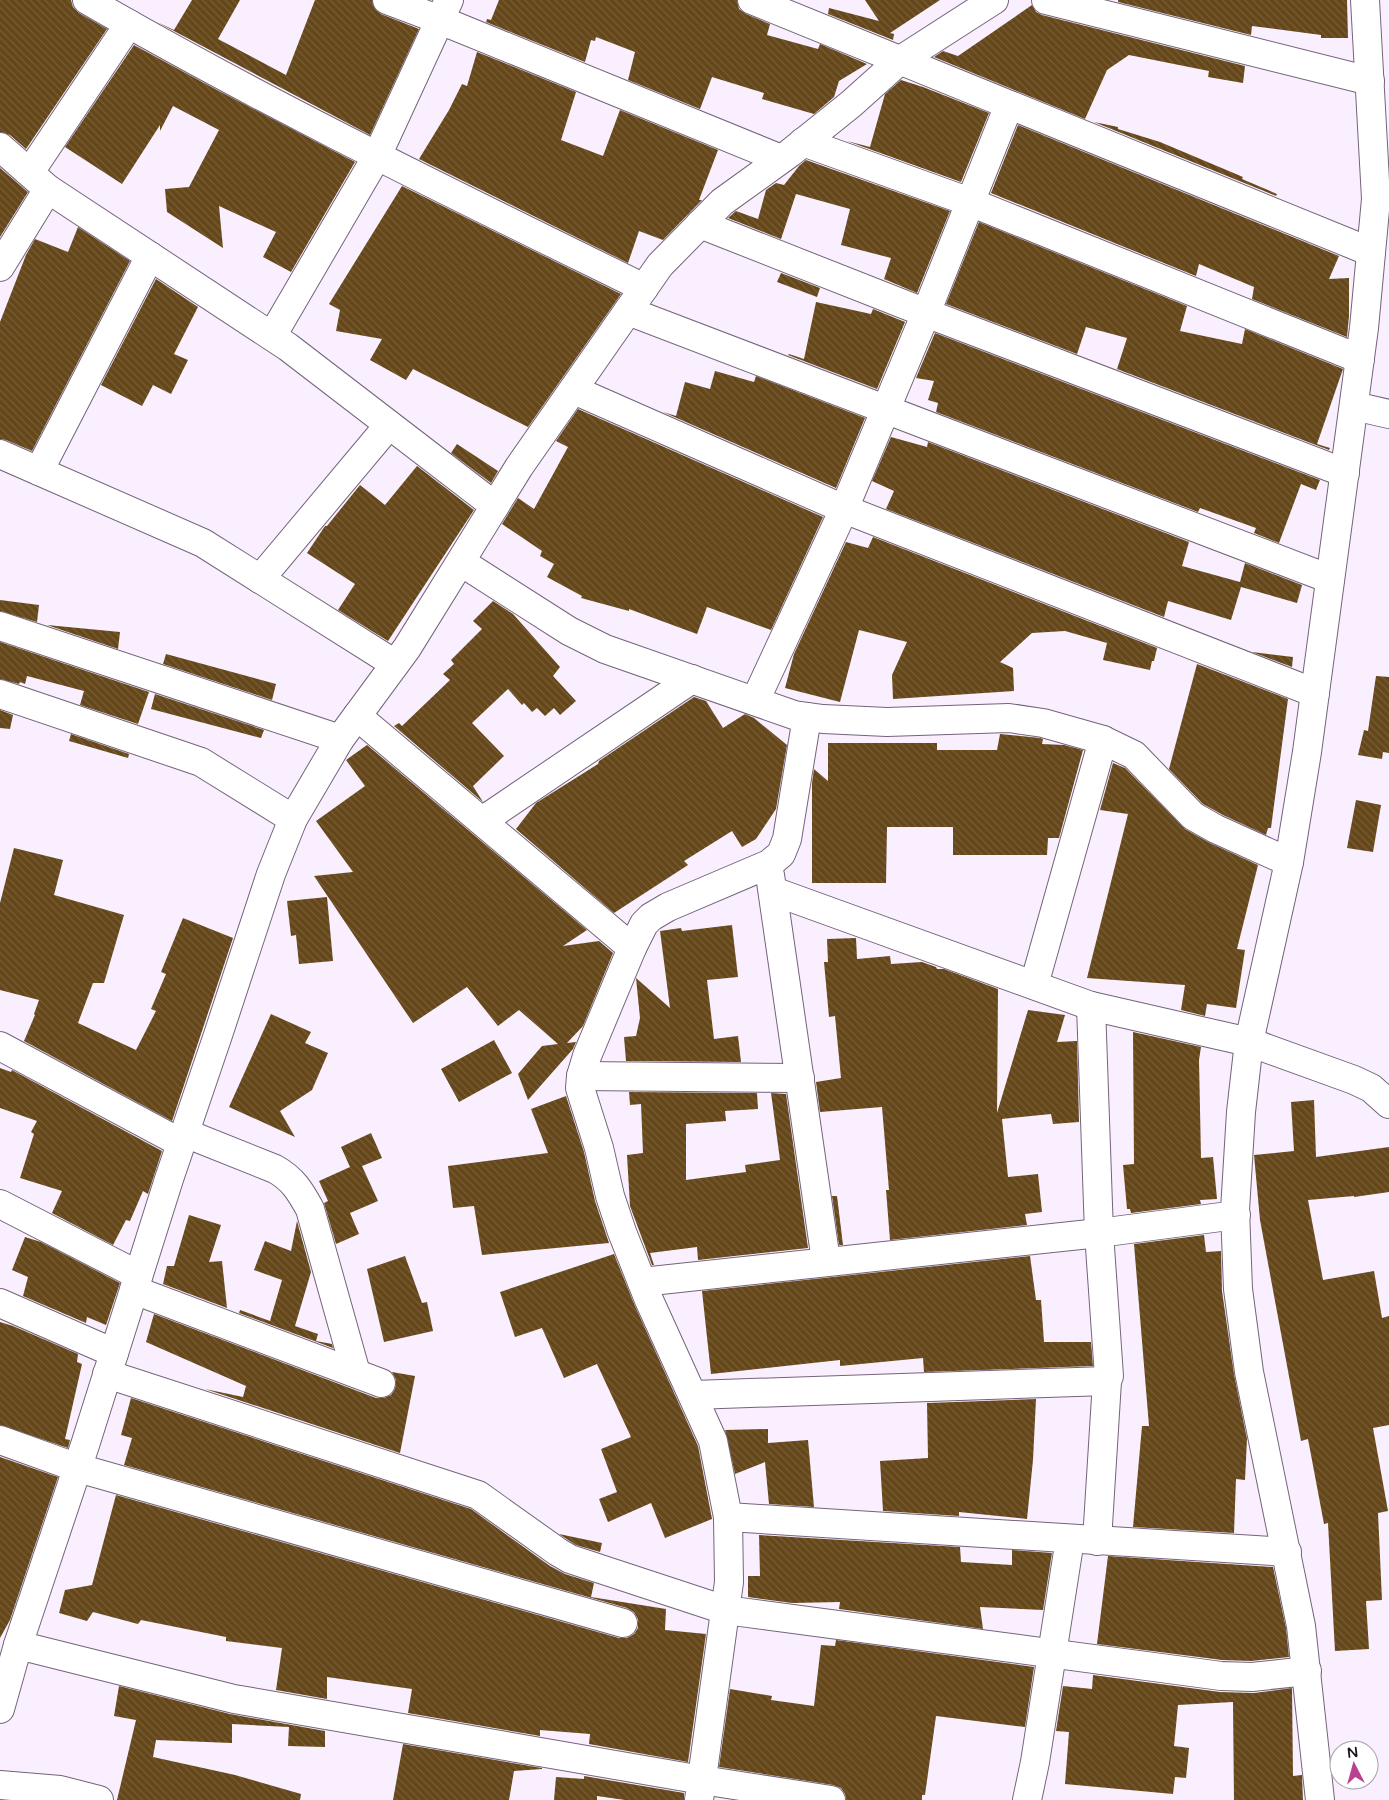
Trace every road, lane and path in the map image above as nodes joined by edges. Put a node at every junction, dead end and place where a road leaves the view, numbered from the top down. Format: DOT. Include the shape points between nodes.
graph roads {
  1 [pos="87,0"];
  2 [pos="387,0"];
  3 [pos="994,0"];
  4 [pos="1046,0"];
  5 [pos="1365,0"];
  6 [pos="762,2"];
  7 [pos="445,10"];
  8 [pos="129,24"];
  9 [pos="899,60"];
  10 [pos="1370,81"];
  11 [pos="1009,105"];
  12 [pos="803,142"];
  13 [pos="0,147"];
  14 [pos="377,156"];
  15 [pos="781,159"];
  16 [pos="39,180"];
  17 [pos="970,202"];
  18 [pos="700,224"];
  19 [pos="1371,252"];
  20 [pos="150,256"];
  21 [pos="0,267"];
  22 [pos="644,288"];
  23 [pos="628,312"];
  24 [pos="926,313"];
  25 [pos="272,336"];
  26 [pos="1360,359"];
  27 [pos="574,390"];
  28 [pos="1354,406"];
  29 [pos="885,410"];
  30 [pos="1389,414"];
  31 [pos="389,425"];
  32 [pos="0,454"];
  33 [pos="39,471"];
  34 [pos="1345,473"];
  35 [pos="495,506"];
  36 [pos="844,508"];
  37 [pos="462,562"];
  38 [pos="260,579"];
  39 [pos="1330,579"];
  40 [pos="0,626"];
  41 [pos="395,664"];
  42 [pos="692,679"];
  43 [pos="1315,692"];
  44 [pos="0,694"];
  45 [pos="755,701"];
  46 [pos="357,716"];
  47 [pos="807,716"];
  48 [pos="340,738"];
  49 [pos="1102,740"];
  50 [pos="293,819"];
  51 [pos="482,822"];
  52 [pos="1289,862"];
  53 [pos="769,864"];
  54 [pos="773,891"];
  55 [pos="632,948"];
  56 [pos="1034,985"];
  57 [pos="1091,1006"];
  58 [pos="1249,1042"];
  59 [pos="0,1046"];
  60 [pos="581,1076"];
  61 [pos="800,1078"];
  62 [pos="1389,1104"];
  63 [pos="183,1138"];
  64 [pos="0,1204"];
  65 [pos="1236,1215"];
  66 [pos="1099,1233"];
  67 [pos="826,1261"];
  68 [pos="642,1282"];
  69 [pos="136,1283"];
  70 [pos="0,1303"];
  71 [pos="111,1363"];
  72 [pos="356,1373"];
  73 [pos="1107,1382"];
  74 [pos="381,1383"];
  75 [pos="693,1395"];
  76 [pos="0,1440"];
  77 [pos="78,1468"];
  78 [pos="728,1517"];
  79 [pos="1070,1539"];
  80 [pos="1097,1541"];
  81 [pos="1287,1552"];
  82 [pos="725,1610"];
  83 [pos="623,1623"];
  84 [pos="18,1645"];
  85 [pos="1053,1652"];
  86 [pos="1307,1671"];
  87 [pos="0,1709"];
  88 [pos="0,1785"];
  89 [pos="701,1790"];
  90 [pos="99,1800"];
  91 [pos="831,1800"];
  92 [pos="1027,1800"];
  93 [pos="1320,1800"];
  1 -- 8 [label="street"];
  2 -- 7 [label="street"];
  3 -- 9 [label="street"];
  4 -- 10 [label="street"];
  5 -- 10 [label="street"];
  6 -- 9 [label="street"];
  7 -- 14 [label="street"];
  7 -- 15 [label="street"];
  8 -- 14 [label="street"];
  8 -- 16 [label="street"];
  9 -- 11 [label="street"];
  9 -- 12 [label="street"];
  10 -- 19 [label="street" via="1376,199"];
  11 -- 17 [label="street"];
  11 -- 19 [label="street"];
  12 -- 15 [label="street"];
  12 -- 17 [label="street"];
  13 -- 16 [label="street"];
  14 -- 22 [label="street"];
  14 -- 25 [label="street"];
  15 -- 18 [label="street" via="722,202"];
  16 -- 20 [label="street"];
  16 -- 21 [label="street"];
  17 -- 24 [label="street"];
  17 -- 26 [label="street"];
  18 -- 22 [label="street" via="660,265"];
  18 -- 24 [label="street"];
  19 -- 26 [label="street"];
  20 -- 25 [label="street"];
  20 -- 33 [label="street"];
  22 -- 23 [label="street"];
  23 -- 27 [label="street"];
  23 -- 29 [label="street"];
  24 -- 29 [label="street"];
  24 -- 34 [label="street"];
  25 -- 31 [label="street"];
  26 -- 28 [label="street"];
  27 -- 35 [label="street"];
  27 -- 36 [label="street"];
  28 -- 30 [label="street"];
  28 -- 34 [label="street"];
  29 -- 36 [label="street"];
  29 -- 39 [label="street"];
  31 -- 35 [label="street"];
  31 -- 38 [label="street"];
  32 -- 33 [label="street"];
  33 -- 38 [label="street" via="203,543"];
  34 -- 39 [label="street"];
  35 -- 37 [label="street"];
  36 -- 43 [label="street"];
  36 -- 45 [label="street"];
  37 -- 41 [label="street"];
  37 -- 42 [label="street" via="569,631 605,649"];
  38 -- 41 [label="street"];
  39 -- 43 [label="street"];
  40 -- 48 [label="street"];
  41 -- 46 [label="street"];
  42 -- 45 [label="street"];
  42 -- 51 [label="street"];
  43 -- 52 [label="street"];
  44 -- 50 [label="street" via="201,762"];
  45 -- 47 [label="street" via="794,715"];
  46 -- 48 [label="street"];
  46 -- 51 [label="street"];
  47 -- 49 [label="street" via="887,722 1009,718 1043,723"];
  47 -- 53 [label="street" via="787,839 781,854"];
  48 -- 50 [label="street"];
  49 -- 52 [label="street" via="1134,755 1193,816"];
  49 -- 56 [label="street"];
  50 -- 63 [label="street" via="271,874"];
  51 -- 55 [label="street"];
  52 -- 58 [label="street"];
  53 -- 54 [label="street"];
  53 -- 55 [label="street" via="651,917"];
  54 -- 56 [label="street"];
  54 -- 61 [label="street"];
  55 -- 60 [label="street"];
  56 -- 57 [label="street"];
  57 -- 58 [label="street"];
  57 -- 66 [label="street"];
  58 -- 62 [label="street" via="1354,1080 1371,1088"];
  58 -- 65 [label="street" via="1241,1112"];
  59 -- 63 [label="street"];
  60 -- 61 [label="street"];
  60 -- 68 [label="street" via="580,1088 610,1196"];
  61 -- 67 [label="street"];
  63 -- 69 [label="street"];
  63 -- 72 [label="street" via="275,1169 296,1186 310,1209"];
  64 -- 69 [label="street"];
  65 -- 66 [label="street"];
  65 -- 81 [label="street" via="1238,1289 1249,1372"];
  66 -- 67 [label="street"];
  66 -- 73 [label="street" via="1110,1376"];
  67 -- 68 [label="street"];
  68 -- 75 [label="street"];
  69 -- 71 [label="street"];
  69 -- 72 [label="street"];
  70 -- 71 [label="street"];
  71 -- 77 [label="street"];
  71 -- 82 [label="street" via="478,1495 570,1559"];
  72 -- 74 [label="street"];
  73 -- 75 [label="street"];
  73 -- 80 [label="street"];
  75 -- 78 [label="street" via="713,1441"];
  76 -- 77 [label="street"];
  77 -- 83 [label="street"];
  77 -- 84 [label="street"];
  78 -- 79 [label="street"];
  78 -- 82 [label="street" via="729,1582"];
  79 -- 80 [label="street"];
  79 -- 85 [label="street"];
  80 -- 81 [label="street"];
  81 -- 86 [label="street"];
  82 -- 85 [label="street"];
  82 -- 89 [label="street"];
  84 -- 87 [label="street"];
  84 -- 89 [label="street" via="234,1699"];
  85 -- 86 [label="street" via="1221,1676"];
  85 -- 92 [label="street"];
  86 -- 93 [label="street"];
  88 -- 90 [label="street" via="60,1790"];
  89 -- 91 [label="street"];
}
